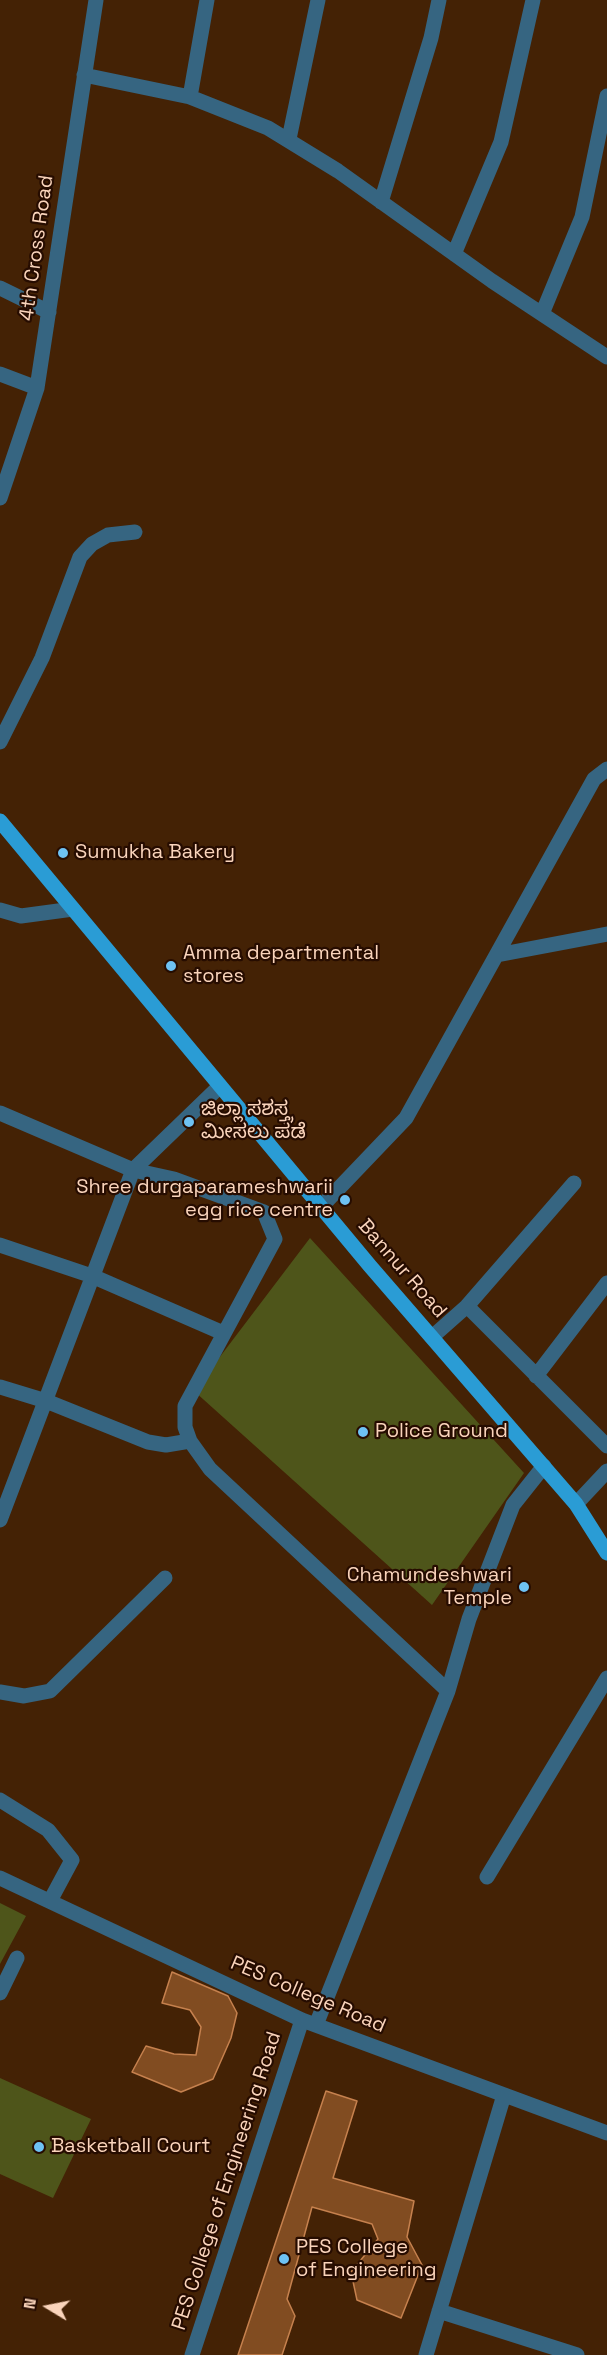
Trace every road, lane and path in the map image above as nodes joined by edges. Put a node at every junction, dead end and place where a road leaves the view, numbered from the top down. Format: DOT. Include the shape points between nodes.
graph roads {
  1 [pos="96,0"];
  2 [pos="207,0"];
  3 [pos="318,0"];
  4 [pos="439,0"];
  5 [pos="533,0"];
  6 [pos="84,75"];
  7 [pos="607,96"];
  8 [pos="190,97"];
  9 [pos="289,139"];
  10 [pos="381,202"];
  11 [pos="454,254"];
  12 [pos="0,288"];
  13 [pos="49,312"];
  14 [pos="542,314"];
  15 [pos="607,357"];
  16 [pos="0,374"];
  17 [pos="37,388"];
  18 [pos="0,498"];
  19 [pos="135,532"];
  20 [pos="0,742"];
  21 [pos="607,769"];
  22 [pos="0,821"];
  23 [pos="73,909"];
  24 [pos="0,910"];
  25 [pos="607,934"];
  26 [pos="497,955"];
  27 [pos="220,1086"];
  28 [pos="0,1113"];
  29 [pos="133,1170"];
  30 [pos="574,1183"];
  31 [pos="321,1207"];
  32 [pos="0,1245"];
  33 [pos="92,1276"];
  34 [pos="607,1283"];
  35 [pos="467,1306"];
  36 [pos="223,1334"];
  37 [pos="432,1336"];
  38 [pos="536,1376"];
  39 [pos="0,1387"];
  40 [pos="46,1401"];
  41 [pos="190,1441"];
  42 [pos="607,1446"];
  43 [pos="543,1466"];
  44 [pos="607,1471"];
  45 [pos="576,1504"];
  46 [pos="0,1520"];
  47 [pos="607,1553"];
  48 [pos="165,1578"];
  49 [pos="607,1678"];
  50 [pos="448,1691"];
  51 [pos="0,1692"];
  52 [pos="0,1800"];
  53 [pos="0,1878"];
  54 [pos="487,1878"];
  55 [pos="50,1901"];
  56 [pos="17,1958"];
  57 [pos="0,1993"];
  58 [pos="309,2023"];
  59 [pos="504,2095"];
  60 [pos="607,2133"];
  61 [pos="439,2311"];
  62 [pos="192,2355"];
  63 [pos="426,2355"];
  64 [pos="577,2355"];
  1 -- 6 [label="street, 4th Cross Road"];
  2 -- 8 [label="street"];
  3 -- 9 [label="street"];
  4 -- 10 [label="street" via="432,38"];
  5 -- 11 [label="street" via="501,142"];
  6 -- 8 [label="street"];
  6 -- 13 [label="street, 4th Cross Road"];
  7 -- 14 [label="street" via="582,217"];
  8 -- 9 [label="street"];
  9 -- 10 [label="street"];
  10 -- 11 [label="street"];
  11 -- 14 [label="street"];
  12 -- 13 [label="street"];
  13 -- 17 [label="street, 4th Cross Road"];
  14 -- 15 [label="street"];
  16 -- 17 [label="street"];
  17 -- 18 [label="street, 4th Cross Road"];
  19 -- 20 [label="street" via="108,535 80,557 42,658"];
  21 -- 26 [label="street" via="594,779"];
  22 -- 23 [label="main road, Bannur Road"];
  23 -- 24 [label="street" via="21,916"];
  23 -- 27 [label="main road, Bannur Road"];
  25 -- 26 [label="street"];
  26 -- 31 [label="street" via="406,1118"];
  27 -- 29 [label="street"];
  27 -- 31 [label="main road, Bannur Road"];
  28 -- 29 [label="street"];
  29 -- 33 [label="street"];
  29 -- 36 [label="street" via="174,1179 264,1212 275,1239"];
  30 -- 35 [label="street"];
  31 -- 37 [label="main road, Bannur Road"];
  32 -- 33 [label="street"];
  33 -- 36 [label="street"];
  33 -- 40 [label="street"];
  34 -- 38 [label="street"];
  35 -- 37 [label="street"];
  35 -- 38 [label="street"];
  36 -- 41 [label="street" via="185,1406"];
  37 -- 43 [label="main road, Bannur Road"];
  38 -- 42 [label="street"];
  39 -- 40 [label="street"];
  40 -- 41 [label="street" via="148,1442 166,1445"];
  40 -- 46 [label="street"];
  41 -- 50 [label="street" via="210,1469"];
  43 -- 45 [label="main road, Bannur Road"];
  43 -- 50 [label="street, PES College of Engineering Road" via="513,1505 469,1619"];
  44 -- 45 [label="street"];
  45 -- 47 [label="main road, Bannur Road"];
  48 -- 51 [label="street" via="50,1690 24,1696"];
  49 -- 54 [label="street"];
  50 -- 58 [label="street, PES College of Engineering Road"];
  52 -- 55 [label="street" via="48,1830 72,1860"];
  53 -- 55 [label="street, PES College Road"];
  55 -- 58 [label="street, PES College Road"];
  56 -- 57 [label="street"];
  58 -- 59 [label="street, PES College Road"];
  58 -- 62 [label="street, PES College of Engineering Road"];
  59 -- 60 [label="street, PES College Road"];
  59 -- 61 [label="street"];
  61 -- 63 [label="street"];
  61 -- 64 [label="street"];
}
